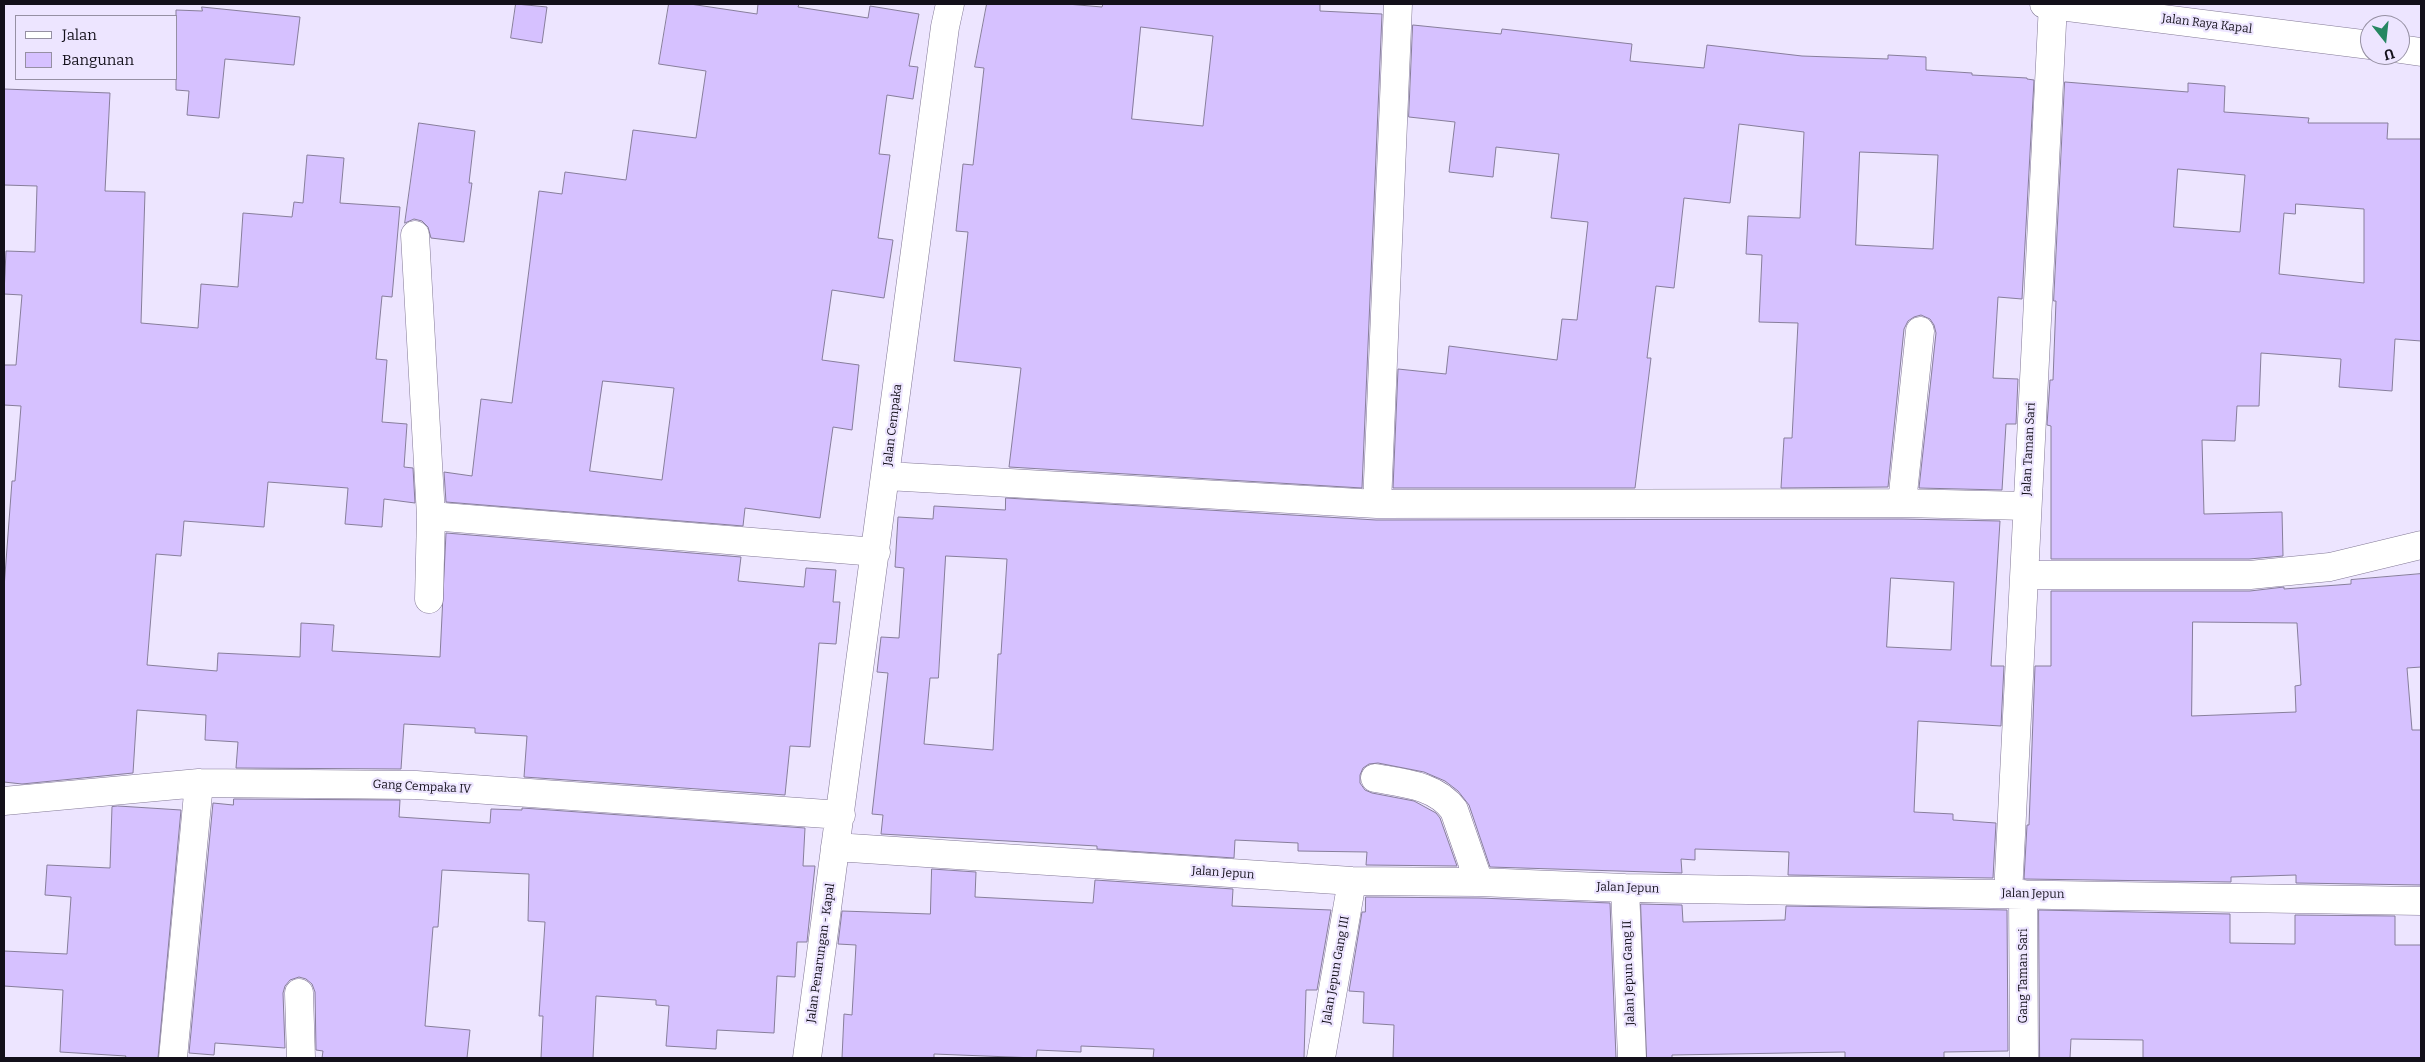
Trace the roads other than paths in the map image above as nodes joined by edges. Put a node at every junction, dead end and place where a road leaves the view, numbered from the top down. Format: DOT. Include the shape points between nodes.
graph roads {
  1 [pos="950,4"];
  2 [pos="1398,4"];
  3 [pos="2050,4"];
  4 [pos="2360,44"];
  5 [pos="415,235"];
  6 [pos="1920,331"];
  7 [pos="887,476"];
  8 [pos="1902,503"];
  9 [pos="1377,504"];
  10 [pos="2026,506"];
  11 [pos="431,516"];
  12 [pos="2421,545"];
  13 [pos="876,552"];
  14 [pos="2025,575"];
  15 [pos="429,599"];
  16 [pos="1375,778"];
  17 [pos="199,784"];
  18 [pos="4,801"];
  19 [pos="841,815"];
  20 [pos="835,847"];
  21 [pos="1352,881"];
  22 [pos="1479,882"];
  23 [pos="1625,888"];
  24 [pos="2016,894"];
  25 [pos="2421,901"];
  26 [pos="299,993"];
  27 [pos="173,1058"];
  28 [pos="301,1058"];
  29 [pos="807,1058"];
  30 [pos="1321,1058"];
  31 [pos="1632,1058"];
  32 [pos="2024,1058"];
  1 -- 7 [label="main road, Jalan Cempaka"];
  2 -- 9 [label="main road"];
  3 -- 4 [label="main road, Jalan Raya Kapal"];
  3 -- 10 [label="main road, Jalan Taman Sari"];
  5 -- 11 [label="main road"];
  6 -- 8 [label="main road"];
  7 -- 9 [label="main road"];
  7 -- 13 [label="main road, Jalan Cempaka"];
  8 -- 9 [label="main road"];
  8 -- 10 [label="main road"];
  10 -- 14 [label="main road, Jalan Taman Sari"];
  11 -- 13 [label="main road"];
  11 -- 15 [label="main road"];
  12 -- 14 [label="main road" via="2330,567 2250,575"];
  13 -- 19 [label="main road, Jalan Cempaka"];
  14 -- 24 [label="main road, Jalan Taman Sari"];
  16 -- 22 [label="main road" via="1413,785 1447,800 1454,810"];
  17 -- 18 [label="main road, Gang Cempaka IV"];
  17 -- 19 [label="main road, Gang Cempaka IV" via="416,785"];
  17 -- 27 [label="main road"];
  19 -- 20 [label="main road, Jalan Cempaka"];
  20 -- 21 [label="main road, Jalan Jepun"];
  20 -- 29 [label="main road, Jalan Penarungan - Kapal"];
  21 -- 22 [label="main road, Jalan Jepun"];
  21 -- 30 [label="main road, Jalan Jepun Gang III"];
  22 -- 23 [label="main road, Jalan Jepun"];
  23 -- 24 [label="main road, Jalan Jepun"];
  23 -- 31 [label="main road, Jalan Jepun Gang II"];
  24 -- 25 [label="main road, Jalan Jepun"];
  24 -- 32 [label="main road, Gang Taman Sari"];
  26 -- 28 [label="main road"];
}
